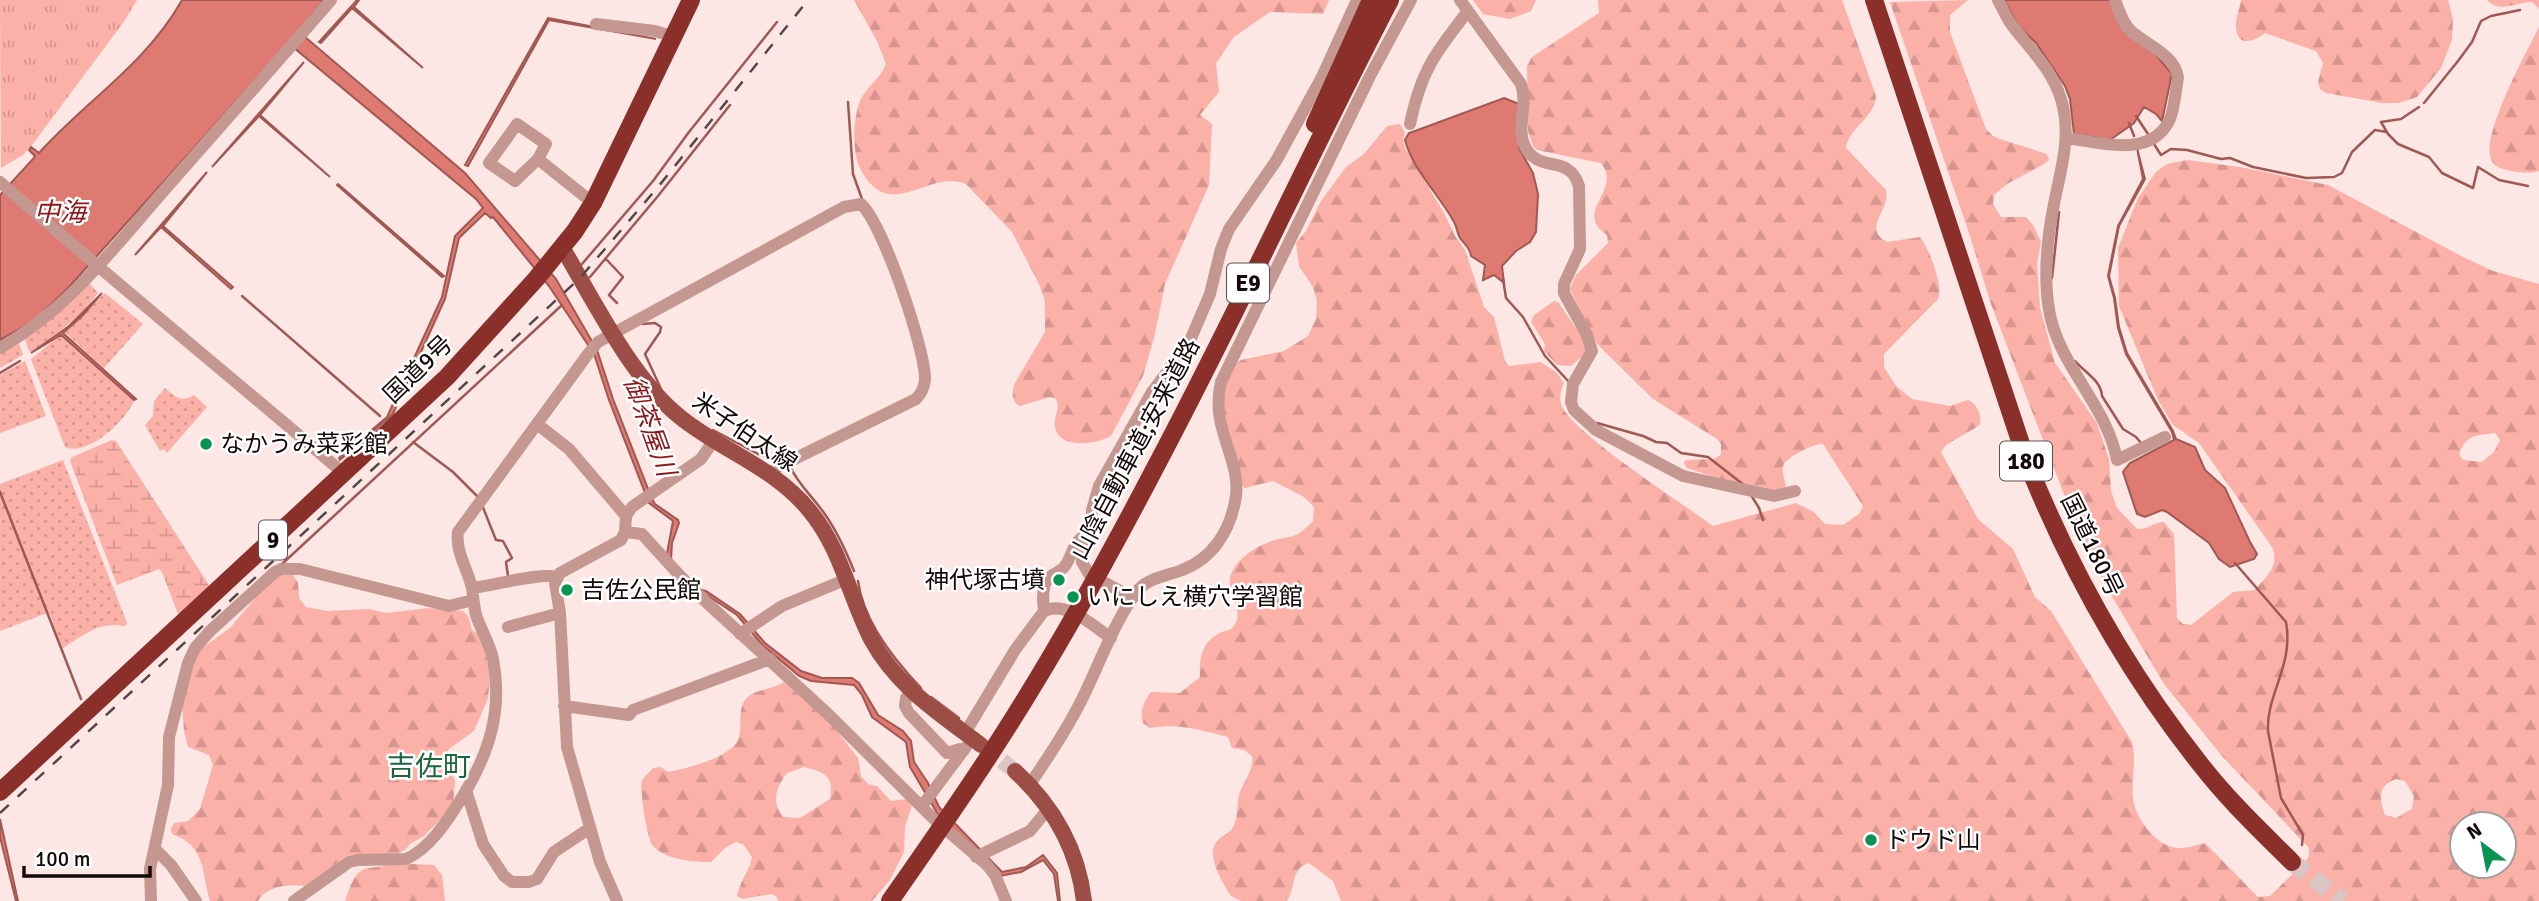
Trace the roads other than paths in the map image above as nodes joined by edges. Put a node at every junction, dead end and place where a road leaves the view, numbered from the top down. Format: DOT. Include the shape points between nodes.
graph roads {
  1 [pos="331,0"];
  2 [pos="691,0"];
  3 [pos="1357,0"];
  4 [pos="1371,0"];
  5 [pos="1390,0"];
  6 [pos="1400,0"];
  7 [pos="1410,0"];
  8 [pos="1874,0"];
  9 [pos="1998,0"];
  10 [pos="2115,0"];
  11 [pos="1464,6"];
  12 [pos="596,24"];
  13 [pos="674,37"];
  14 [pos="1410,124"];
  15 [pos="2067,138"];
  16 [pos="538,159"];
  17 [pos="1298,180"];
  18 [pos="1,183"];
  19 [pos="593,202"];
  20 [pos="562,247"];
  21 [pos="1260,256"];
  22 [pos="97,266"];
  23 [pos="614,333"];
  24 [pos="0,348"];
  25 [pos="537,424"];
  26 [pos="2165,437"];
  27 [pos="714,440"];
  28 [pos="342,473"];
  29 [pos="770,473"];
  30 [pos="1796,491"];
  31 [pos="626,516"];
  32 [pos="625,532"];
  33 [pos="1092,533"];
  34 [pos="556,577"];
  35 [pos="847,579"];
  36 [pos="472,594"];
  37 [pos="1133,598"];
  38 [pos="1044,611"];
  39 [pos="560,613"];
  40 [pos="508,627"];
  41 [pos="746,628"];
  42 [pos="1111,638"];
  43 [pos="770,659"];
  44 [pos="913,699"];
  45 [pos="564,706"];
  46 [pos="971,741"];
  47 [pos="1016,771"];
  48 [pos="1030,784"];
  49 [pos="466,790"];
  50 [pos="0,792"];
  51 [pos="928,798"];
  52 [pos="1049,808"];
  53 [pos="590,828"];
  54 [pos="155,849"];
  55 [pos="980,854"];
  56 [pos="2292,862"];
  57 [pos="151,901"];
  58 [pos="196,901"];
  59 [pos="294,901"];
  60 [pos="617,901"];
  61 [pos="890,901"];
  62 [pos="1006,901"];
  63 [pos="1084,901"];
  1 -- 22 [label="street"];
  2 -- 13 [label="highway, 国道9号 / 9"];
  3 -- 33 [label="street" via="1276,161 1229,229 1210,295 1189,343 1152,393 1099,486"];
  4 -- 21 [label="highway"];
  5 -- 17 [label="highway, 山陰自動車道;安来道路 / E9"];
  6 -- 17 [label="highway"];
  7 -- 37 [label="street" via="1221,382 1218,419 1236,483 1235,501 1217,544 1195,564 1152,580"];
  8 -- 56 [label="highway, 国道180号 / 180" via="2047,512 2106,629 2158,708 2202,767"];
  9 -- 15 [label="street" via="2012,27 2056,84"];
  10 -- 15 [label="street" via="2132,32 2159,50 2177,72 2169,121 2154,137 2126,146"];
  11 -- 14 [label="street" via="1423,75"];
  11 -- 30 [label="street" via="1521,84 1525,147 1538,160 1567,167 1580,186 1580,249 1566,277 1564,293 1592,351 1571,391 1574,410 1597,430 1683,476 1774,496"];
  12 -- 13 [label="street"];
  13 -- 19 [label="highway, 国道9号 / 9"];
  15 -- 26 [label="street" via="2053,208 2047,273 2053,326 2102,418 2117,460"];
  16 -- 16 [label="street" via="515,181 489,163 517,124 546,144"];
  16 -- 19 [label="street"];
  17 -- 21 [label="highway, 山陰自動車道;安来道路 / E9"];
  18 -- 22 [label="street"];
  19 -- 20 [label="highway, 国道9号 / 9"];
  20 -- 23 [label="main road, 米子伯太線"];
  20 -- 28 [label="highway, 国道9号 / 9" via="447,377"];
  21 -- 61 [label="highway, 山陰自動車道;安来道路 / E9" via="1161,458 1067,628 1000,739"];
  22 -- 24 [label="street" via="54,311"];
  22 -- 28 [label="street"];
  23 -- 25 [label="street" via="598,342"];
  23 -- 27 [label="main road, 米子伯太線" via="666,404"];
  23 -- 29 [label="street" via="844,207 861,204 873,219 900,285 922,361 924,386 916,399"];
  25 -- 31 [label="street" via="569,449"];
  25 -- 36 [label="street" via="458,532"];
  27 -- 29 [label="main road, 米子伯太線"];
  27 -- 31 [label="street" via="701,460 632,507"];
  28 -- 50 [label="highway, 国道9号 / 9"];
  29 -- 35 [label="main road, 米子伯太線" via="813,514"];
  31 -- 32 [label="street"];
  32 -- 34 [label="street" via="617,543"];
  32 -- 41 [label="street" via="642,534 692,589"];
  33 -- 37 [label="street" via="1082,555 1083,567"];
  33 -- 38 [label="street" via="1078,541 1065,566 1046,580"];
  34 -- 36 [label="street" via="543,574"];
  34 -- 39 [label="street"];
  35 -- 41 [label="street" via="782,606"];
  35 -- 44 [label="main road, 米子伯太線" via="878,650"];
  36 -- 49 [label="street" via="493,657 497,708 484,757"];
  36 -- 54 [label="street" via="449,606 300,569 275,572 209,631 191,655 169,737 168,785"];
  37 -- 42 [label="street"];
  38 -- 42 [label="street" via="1063,608"];
  38 -- 46 [label="street" via="1016,650"];
  39 -- 40 [label="street"];
  39 -- 45 [label="street"];
  41 -- 43 [label="street"];
  42 -- 48 [label="street" via="1059,742"];
  43 -- 45 [label="street" via="629,715"];
  43 -- 51 [label="street"];
  44 -- 46 [label="main road, 米子伯太線"];
  44 -- 46 [label="street" via="912,717 947,753"];
  45 -- 53 [label="street" via="567,747"];
  46 -- 51 [label="street"];
  47 -- 48 [label="main road"];
  48 -- 52 [label="main road"];
  49 -- 53 [label="street" via="481,839 512,882 537,879 554,852"];
  49 -- 59 [label="street" via="428,844 414,856 349,862"];
  51 -- 55 [label="street"];
  52 -- 55 [label="street" via="1030,831"];
  52 -- 63 [label="main road" via="1077,864"];
  53 -- 60 [label="street"];
  54 -- 57 [label="street" via="149,879"];
  54 -- 58 [label="street"];
  55 -- 62 [label="street"];
}
